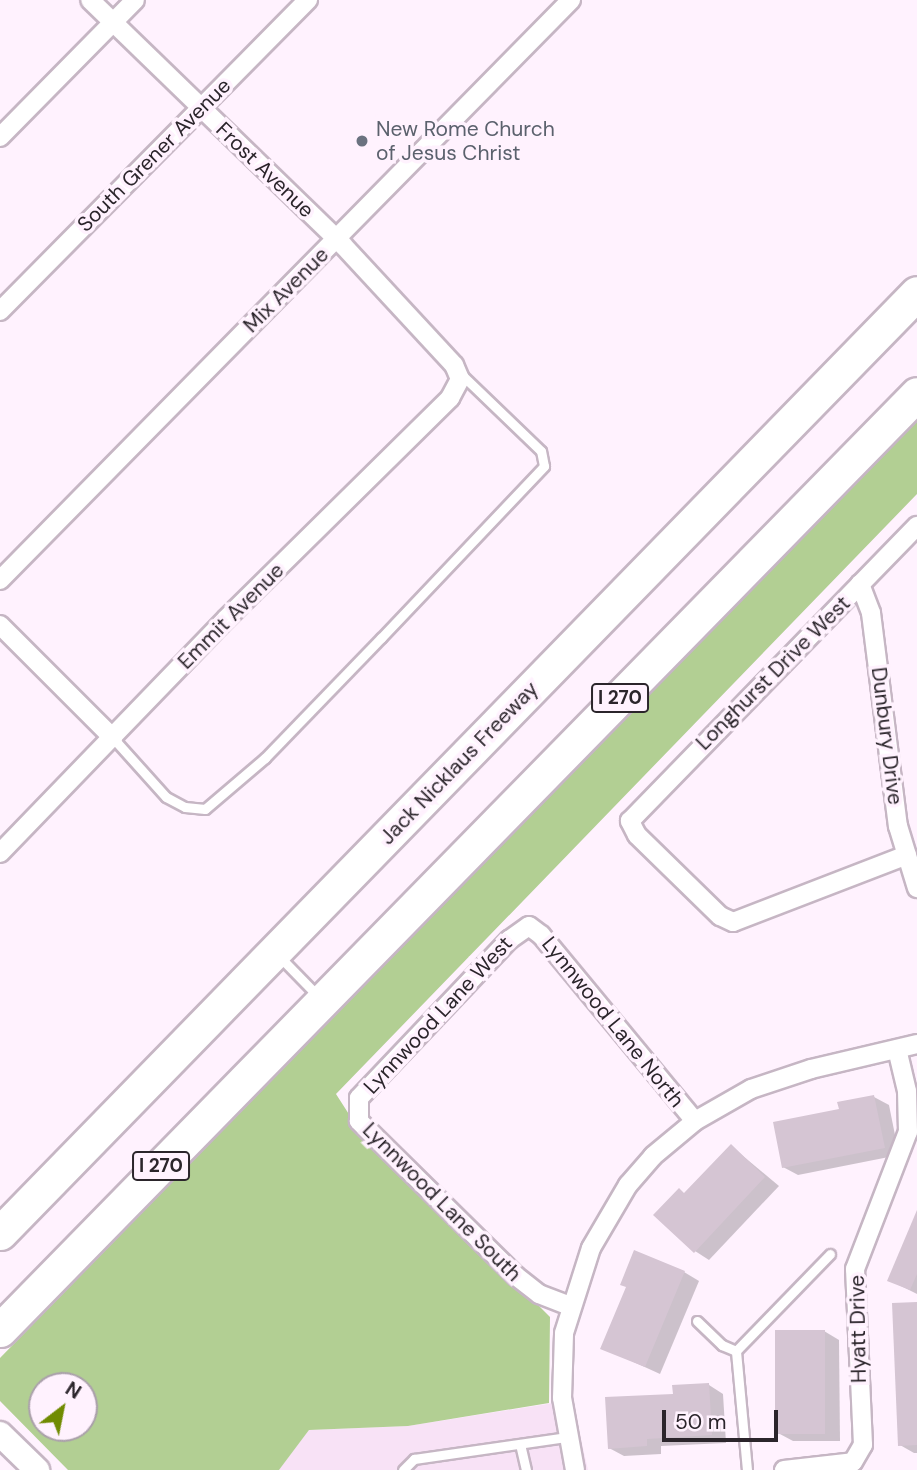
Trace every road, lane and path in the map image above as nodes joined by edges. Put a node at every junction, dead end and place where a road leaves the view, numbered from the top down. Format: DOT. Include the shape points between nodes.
graph roads {
  1 [pos="90,0"];
  2 [pos="135,0"];
  3 [pos="308,0"];
  4 [pos="571,0"];
  5 [pos="112,23"];
  6 [pos="201,108"];
  7 [pos="0,137"];
  8 [pos="337,240"];
  9 [pos="917,293"];
  10 [pos="0,311"];
  11 [pos="459,375"];
  12 [pos="917,394"];
  13 [pos="917,526"];
  14 [pos="0,580"];
  15 [pos="860,584"];
  16 [pos="0,625"];
  17 [pos="113,738"];
  18 [pos="0,853"];
  19 [pos="906,855"];
  20 [pos="917,888"];
  21 [pos="529,926"];
  22 [pos="275,952"];
  23 [pos="323,1001"];
  24 [pos="917,1044"];
  25 [pos="897,1049"];
  26 [pos="356,1112"];
  27 [pos="695,1121"];
  28 [pos="0,1233"];
  29 [pos="830,1254"];
  30 [pos="570,1306"];
  31 [pos="697,1321"];
  32 [pos="0,1330"];
  33 [pos="736,1351"];
  34 [pos="0,1434"];
  35 [pos="567,1437"];
  36 [pos="520,1444"];
  37 [pos="37,1470"];
  38 [pos="403,1470"];
  39 [pos="526,1470"];
  40 [pos="575,1470"];
  41 [pos="747,1470"];
  42 [pos="784,1470"];
  1 -- 5 [label="street, Frost Avenue"];
  2 -- 5 [label="street"];
  3 -- 6 [label="street, South Grener Avenue"];
  4 -- 8 [label="street, Mix Avenue"];
  5 -- 6 [label="street, Frost Avenue"];
  5 -- 7 [label="street"];
  6 -- 8 [label="street, Frost Avenue"];
  6 -- 10 [label="street, South Grener Avenue"];
  8 -- 11 [label="street, Frost Avenue"];
  8 -- 14 [label="street, Mix Avenue"];
  9 -- 22 [label="highway, Jack Nicklaus Freeway"];
  11 -- 17 [label="street, Emmit Avenue" via="450,398"];
  11 -- 17 [label="lane" via="541,450 544,466 531,480 265,758 205,809 185,807 166,797"];
  12 -- 23 [label="highway, I 270"];
  13 -- 15 [label="street, Longhurst Drive West"];
  15 -- 19 [label="street, Dunbury Drive" via="871,612 898,826"];
  15 -- 19 [label="street, Longhurst Drive West" via="630,821 637,835 720,916 733,922"];
  16 -- 17 [label="street"];
  17 -- 18 [label="street, Emmit Avenue"];
  19 -- 20 [label="street, Dunbury Drive"];
  21 -- 26 [label="street, Lynnwood Lane West" via="518,931 359,1098"];
  21 -- 27 [label="street, Lynnwood Lane North" via="541,934"];
  22 -- 23 [label="lane"];
  22 -- 28 [label="highway, Jack Nicklaus Freeway"];
  23 -- 32 [label="highway, I 270"];
  24 -- 25 [label="street"];
  25 -- 27 [label="street" via="780,1078"];
  25 -- 42 [label="street, Hyatt Drive" via="907,1090 908,1132 855,1269 863,1446 853,1462"];
  26 -- 30 [label="street, Lynnwood Lane South" via="359,1121 516,1276 539,1294"];
  27 -- 30 [label="street" via="653,1156 607,1215"];
  29 -- 33 [label="lane"];
  30 -- 35 [label="street" via="562,1362"];
  31 -- 33 [label="lane" via="722,1345"];
  33 -- 41 [label="lane"];
  34 -- 37 [label="street"];
  35 -- 36 [label="lane"];
  35 -- 40 [label="street"];
  36 -- 38 [label="lane" via="414,1460"];
  36 -- 39 [label="lane"];
}
